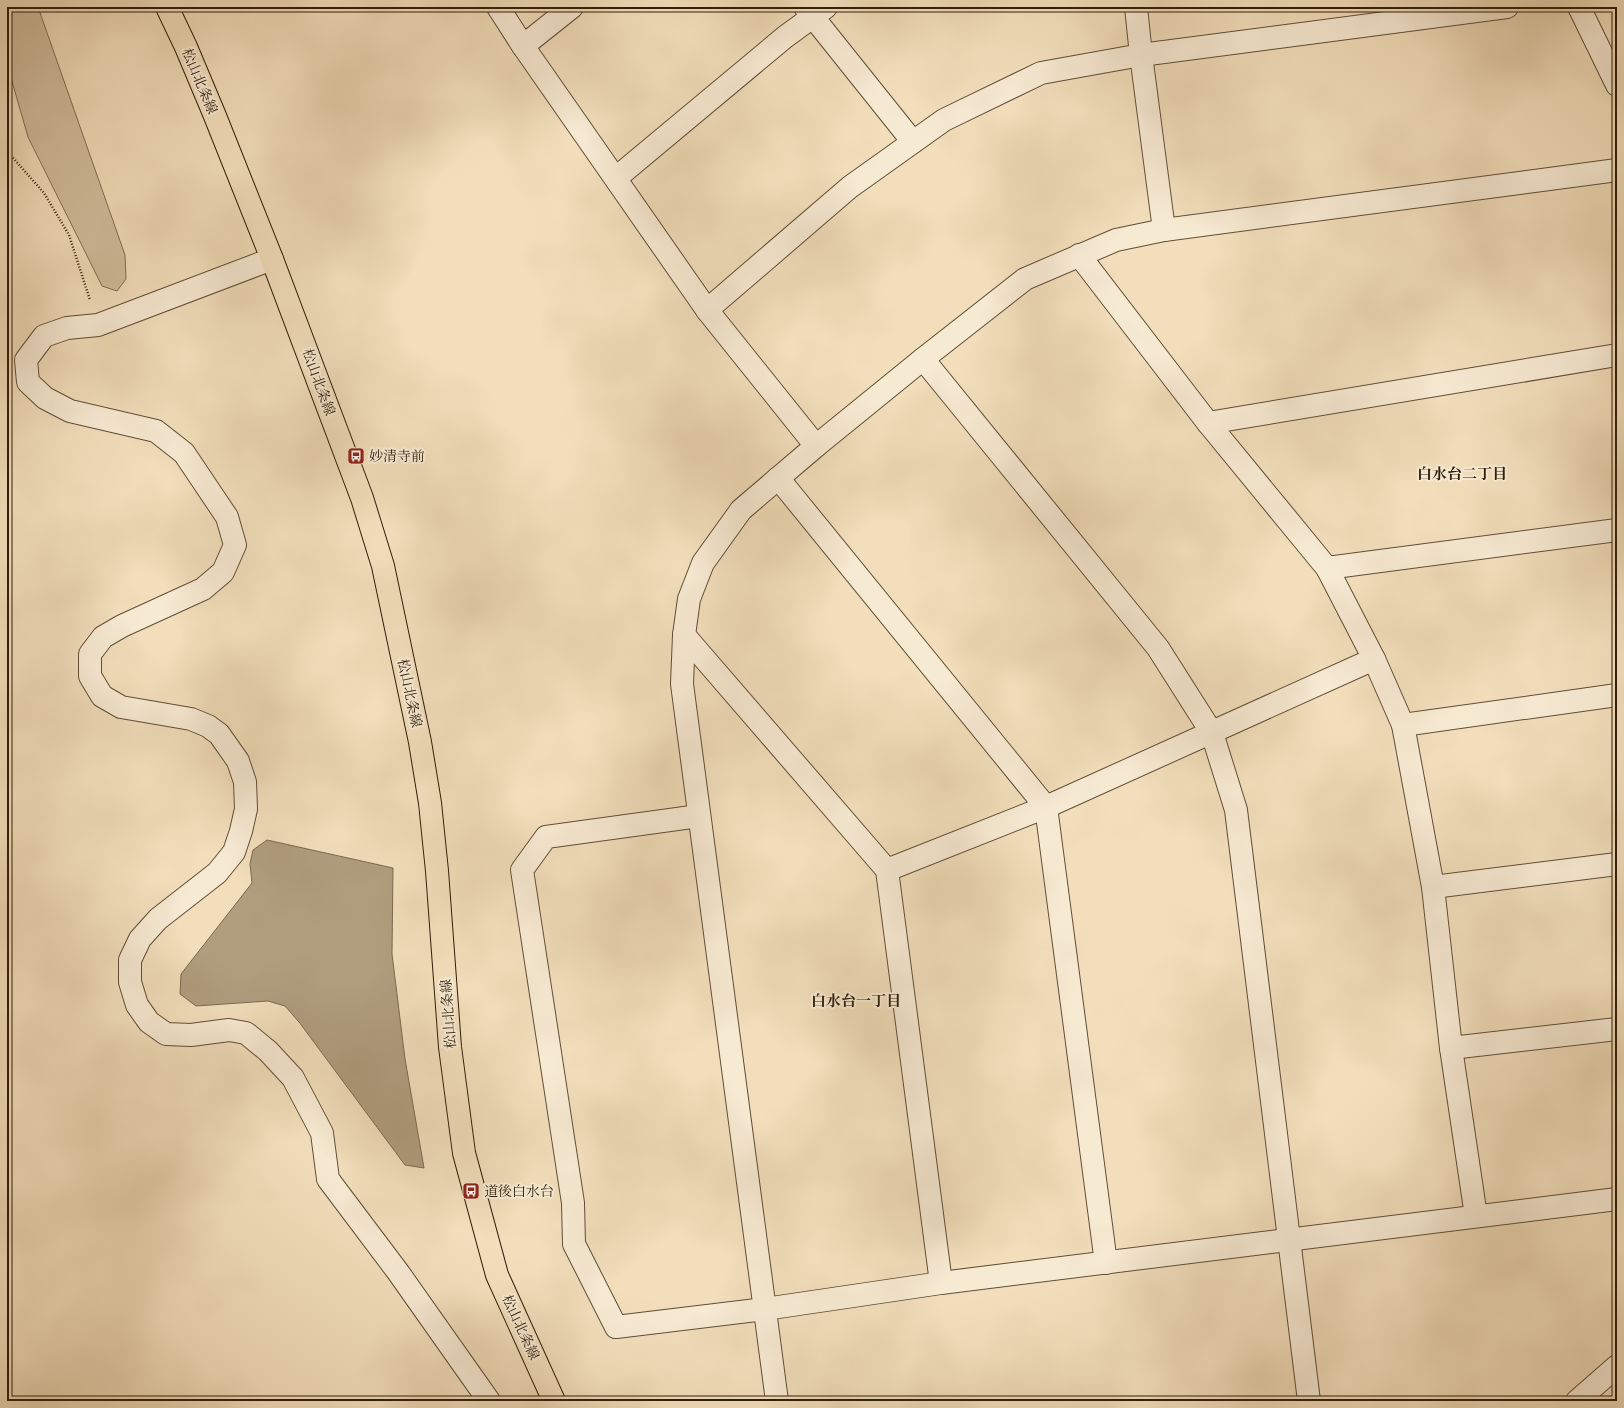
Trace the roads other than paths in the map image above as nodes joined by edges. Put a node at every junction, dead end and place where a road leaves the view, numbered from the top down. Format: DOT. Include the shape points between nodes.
graph roads {
  1 [pos="167,7"];
  2 [pos="498,7"];
  3 [pos="572,7"];
  4 [pos="1136,7"];
  5 [pos="1507,7"];
  6 [pos="1579,7"];
  7 [pos="814,10"];
  8 [pos="523,46"];
  9 [pos="1141,55"];
  10 [pos="1617,86"];
  11 [pos="913,142"];
  12 [pos="1617,170"];
  13 [pos="616,178"];
  14 [pos="1164,230"];
  15 [pos="1079,255"];
  16 [pos="272,259"];
  17 [pos="707,310"];
  18 [pos="1617,355"];
  19 [pos="923,359"];
  20 [pos="1208,423"];
  21 [pos="816,446"];
  22 [pos="778,478"];
  23 [pos="1617,530"];
  24 [pos="1327,568"];
  25 [pos="684,635"];
  26 [pos="1374,659"];
  27 [pos="1617,695"];
  28 [pos="1403,725"];
  29 [pos="1212,733"];
  30 [pos="1046,807"];
  31 [pos="698,816"];
  32 [pos="1617,864"];
  33 [pos="887,870"];
  34 [pos="1433,887"];
  35 [pos="1617,1029"];
  36 [pos="1451,1048"];
  37 [pos="1617,1199"];
  38 [pos="1476,1216"];
  39 [pos="1290,1239"];
  40 [pos="1106,1263"];
  41 [pos="942,1283"];
  42 [pos="765,1309"];
  43 [pos="1617,1366"];
  44 [pos="490,1401"];
  45 [pos="554,1401"];
  46 [pos="777,1401"];
  47 [pos="1309,1401"];
  48 [pos="1578,1401"];
  1 -- 16 [label="main road, 松山北条線" via="215,116"];
  2 -- 8 [label="street"];
  3 -- 8 [label="street"];
  4 -- 9 [label="street"];
  5 -- 9 [label="street"];
  6 -- 10 [label="street"];
  7 -- 11 [label="street"];
  7 -- 13 [label="street"];
  8 -- 13 [label="street"];
  9 -- 11 [label="street" via="1041,73 944,120"];
  9 -- 14 [label="street"];
  11 -- 17 [label="street" via="850,187"];
  12 -- 14 [label="street"];
  13 -- 17 [label="street"];
  14 -- 15 [label="street" via="1116,240"];
  15 -- 19 [label="street" via="1025,279"];
  15 -- 20 [label="street"];
  16 -- 44 [label="street" via="98,325 67,328 44,336 26,360 28,382 45,398 70,411 156,431 184,454 227,517 235,545 223,572 203,589 122,626 103,637 90,654 90,676 102,696 121,706 191,719 208,726 219,734 238,761 245,782 246,809 234,852 217,873 158,919 140,939 130,960 130,982 137,1005 149,1022 166,1034 191,1035 229,1030 246,1033 268,1051 293,1078 322,1133 328,1180 398,1272"];
  16 -- 45 [label="main road, 松山北条線" via="362,498 383,566 420,742 430,803 450,1047 464,1153 497,1275"];
  17 -- 21 [label="street"];
  18 -- 20 [label="street"];
  19 -- 21 [label="street"];
  19 -- 29 [label="street" via="1158,648"];
  20 -- 24 [label="street"];
  21 -- 22 [label="street"];
  22 -- 25 [label="street" via="741,510 703,563 688,599"];
  22 -- 30 [label="street"];
  23 -- 24 [label="street"];
  24 -- 26 [label="street"];
  25 -- 31 [label="street" via="682,684"];
  25 -- 33 [label="street"];
  26 -- 28 [label="street"];
  26 -- 29 [label="street"];
  27 -- 28 [label="street"];
  28 -- 34 [label="street"];
  29 -- 30 [label="street"];
  29 -- 39 [label="street" via="1236,810"];
  30 -- 33 [label="street"];
  30 -- 40 [label="street"];
  31 -- 42 [label="street"];
  31 -- 42 [label="street" via="546,837 522,870 572,1203 574,1244 616,1327"];
  32 -- 34 [label="street"];
  33 -- 41 [label="street"];
  34 -- 36 [label="street"];
  35 -- 36 [label="street"];
  36 -- 38 [label="street"];
  37 -- 38 [label="street"];
  38 -- 39 [label="street"];
  39 -- 40 [label="street"];
  39 -- 47 [label="street"];
  40 -- 41 [label="street"];
  41 -- 42 [label="street"];
  42 -- 46 [label="street"];
  43 -- 48 [label="street"];
}
